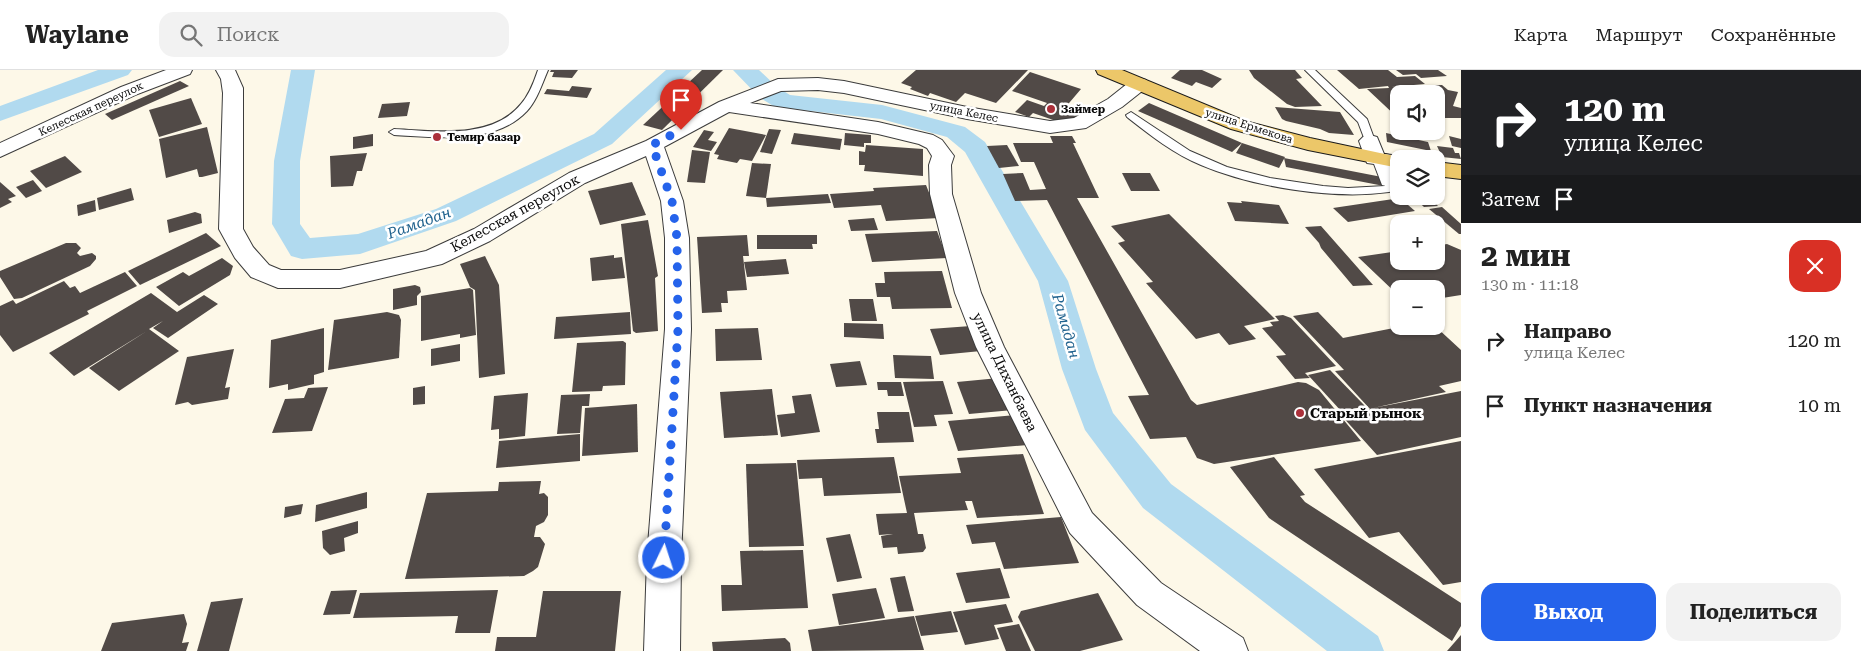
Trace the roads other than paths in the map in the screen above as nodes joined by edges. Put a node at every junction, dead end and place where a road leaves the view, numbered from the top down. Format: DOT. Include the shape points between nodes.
graph roads {
  1 [pos="183,70"];
  2 [pos="225,70"];
  3 [pos="543,70"];
  4 [pos="1105,70"];
  5 [pos="1310,70"];
  6 [pos="1139,84"];
  7 [pos="1115,103"];
  8 [pos="726,106"];
  9 [pos="1131,115"];
  10 [pos="394,132"];
  11 [pos="652,145"];
  12 [pos="0,151"];
  13 [pos="1384,160"];
  14 [pos="1445,170"];
  15 [pos="1461,172"];
  16 [pos="662,651"];
  17 [pos="1230,651"];
  1 -- 12 [label="street, Келесская переулок" via="128,91"];
  2 -- 11 [label="street, Келесская переулок" via="231,76 234,89 231,229 260,271 278,279 340,278 433,258 482,234 576,178"];
  3 -- 10 [label="lane" via="522,110 503,125 487,130 451,133"];
  4 -- 6 [label="main road, улица Ермекова"];
  5 -- 13 [label="lane" via="1363,121"];
  6 -- 7 [label="street, улица Келес"];
  6 -- 13 [label="main road, улица Ермекова" via="1238,125"];
  7 -- 8 [label="street, улица Келес" via="1079,124 1050,127 835,86 794,83 778,85"];
  7 -- 9 [label="street"];
  8 -- 11 [label="street"];
  8 -- 17 [label="street, улица Диханбаева" via="878,128 935,144 943,156 940,165 941,194 968,293 990,347 1081,523 1149,594"];
  9 -- 13 [label="lane" via="1203,162 1228,172 1280,182 1348,191 1389,189 1392,184"];
  11 -- 16 [label="street" via="672,201 677,238 678,329 664,558"];
  14 -- 15 [label="main road"];
}
